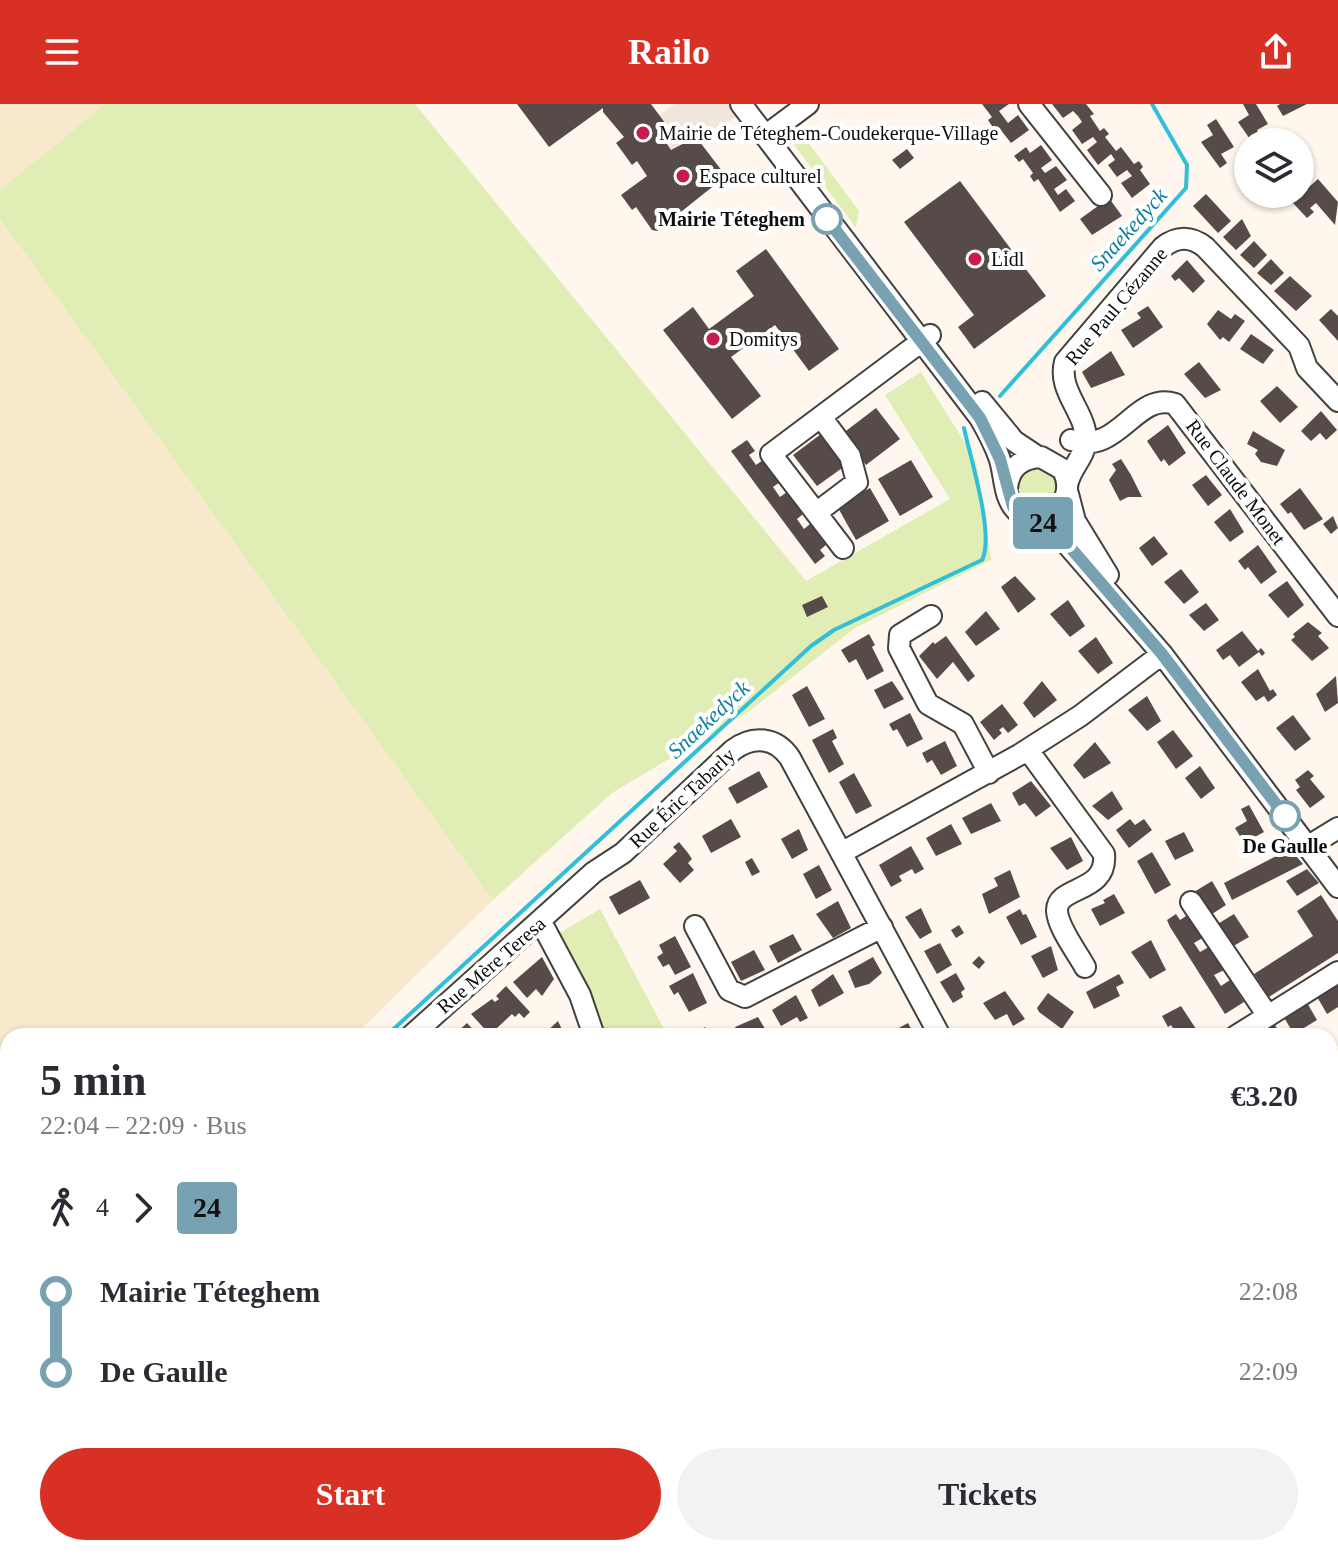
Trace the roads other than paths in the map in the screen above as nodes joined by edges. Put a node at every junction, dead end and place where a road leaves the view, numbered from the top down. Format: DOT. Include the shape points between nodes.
graph roads {
  1 [pos="741,104"];
  2 [pos="757,104"];
  3 [pos="808,104"];
  4 [pos="1029,104"];
  5 [pos="770,133"];
  6 [pos="1101,195"];
  7 [pos="925,339"];
  8 [pos="1338,401"];
  9 [pos="821,417"];
  10 [pos="1078,442"];
  11 [pos="1042,458"];
  12 [pos="1007,488"];
  13 [pos="1068,488"];
  14 [pos="816,513"];
  15 [pos="1034,519"];
  16 [pos="843,548"];
  17 [pos="931,616"];
  18 [pos="1338,616"];
  19 [pos="1162,654"];
  20 [pos="1028,750"];
  21 [pos="989,773"];
  22 [pos="1338,828"];
  23 [pos="1307,847"];
  24 [pos="841,853"];
  25 [pos="1338,887"];
  26 [pos="571,895"];
  27 [pos="1191,902"];
  28 [pos="541,922"];
  29 [pos="695,926"];
  30 [pos="882,927"];
  31 [pos="1085,967"];
  32 [pos="1338,972"];
  33 [pos="1268,1016"];
  34 [pos="420,1028"];
  35 [pos="591,1028"];
  36 [pos="936,1028"];
  37 [pos="1249,1028"];
  1 -- 5 [label="street"];
  2 -- 5 [label="street"];
  3 -- 5 [label="street"];
  4 -- 6 [label="street"];
  5 -- 7 [label="street"];
  7 -- 9 [label="street"];
  7 -- 11 [label="street" via="1014,441"];
  7 -- 12 [label="street" via="980,418"];
  8 -- 10 [label="street, Rue Paul Cézanne" via="1307,368 1297,343 1201,244 1189,238 1174,240 1065,362 1063,377"];
  9 -- 14 [label="street" via="850,456 857,482"];
  9 -- 14 [label="street" via="771,454"];
  10 -- 11 [label="street"];
  10 -- 13 [label="street, Rue Paul Cézanne"];
  10 -- 18 [label="street, Rue Claude Monet" via="1105,440 1152,405 1175,404"];
  11 -- 12 [label="street" via="1016,466"];
  11 -- 13 [label="street" via="1062,469"];
  12 -- 15 [label="street" via="1013,507"];
  13 -- 15 [label="street" via="1057,512"];
  13 -- 19 [label="street" via="1073,517 1091,550"];
  14 -- 16 [label="street"];
  15 -- 19 [label="street" via="1058,534"];
  17 -- 21 [label="street" via="900,635 899,648 930,707 963,724"];
  19 -- 20 [label="street"];
  19 -- 23 [label="street"];
  20 -- 21 [label="street"];
  20 -- 31 [label="street" via="1104,854 1099,878 1064,898 1057,908"];
  21 -- 24 [label="street"];
  22 -- 23 [label="street"];
  23 -- 25 [label="street"];
  24 -- 26 [label="street, Rue Éric Tabarly" via="787,753 770,741 750,741 733,750"];
  24 -- 30 [label="street, Rue Éric Tabarly"];
  26 -- 28 [label="street, Rue Mère Teresa"];
  27 -- 33 [label="street"];
  28 -- 34 [label="street, Rue Mère Teresa"];
  28 -- 35 [label="street"];
  29 -- 30 [label="street" via="729,990 745,997"];
  30 -- 36 [label="street, Rue Éric Tabarly"];
  32 -- 33 [label="street"];
  33 -- 37 [label="street"];
}
